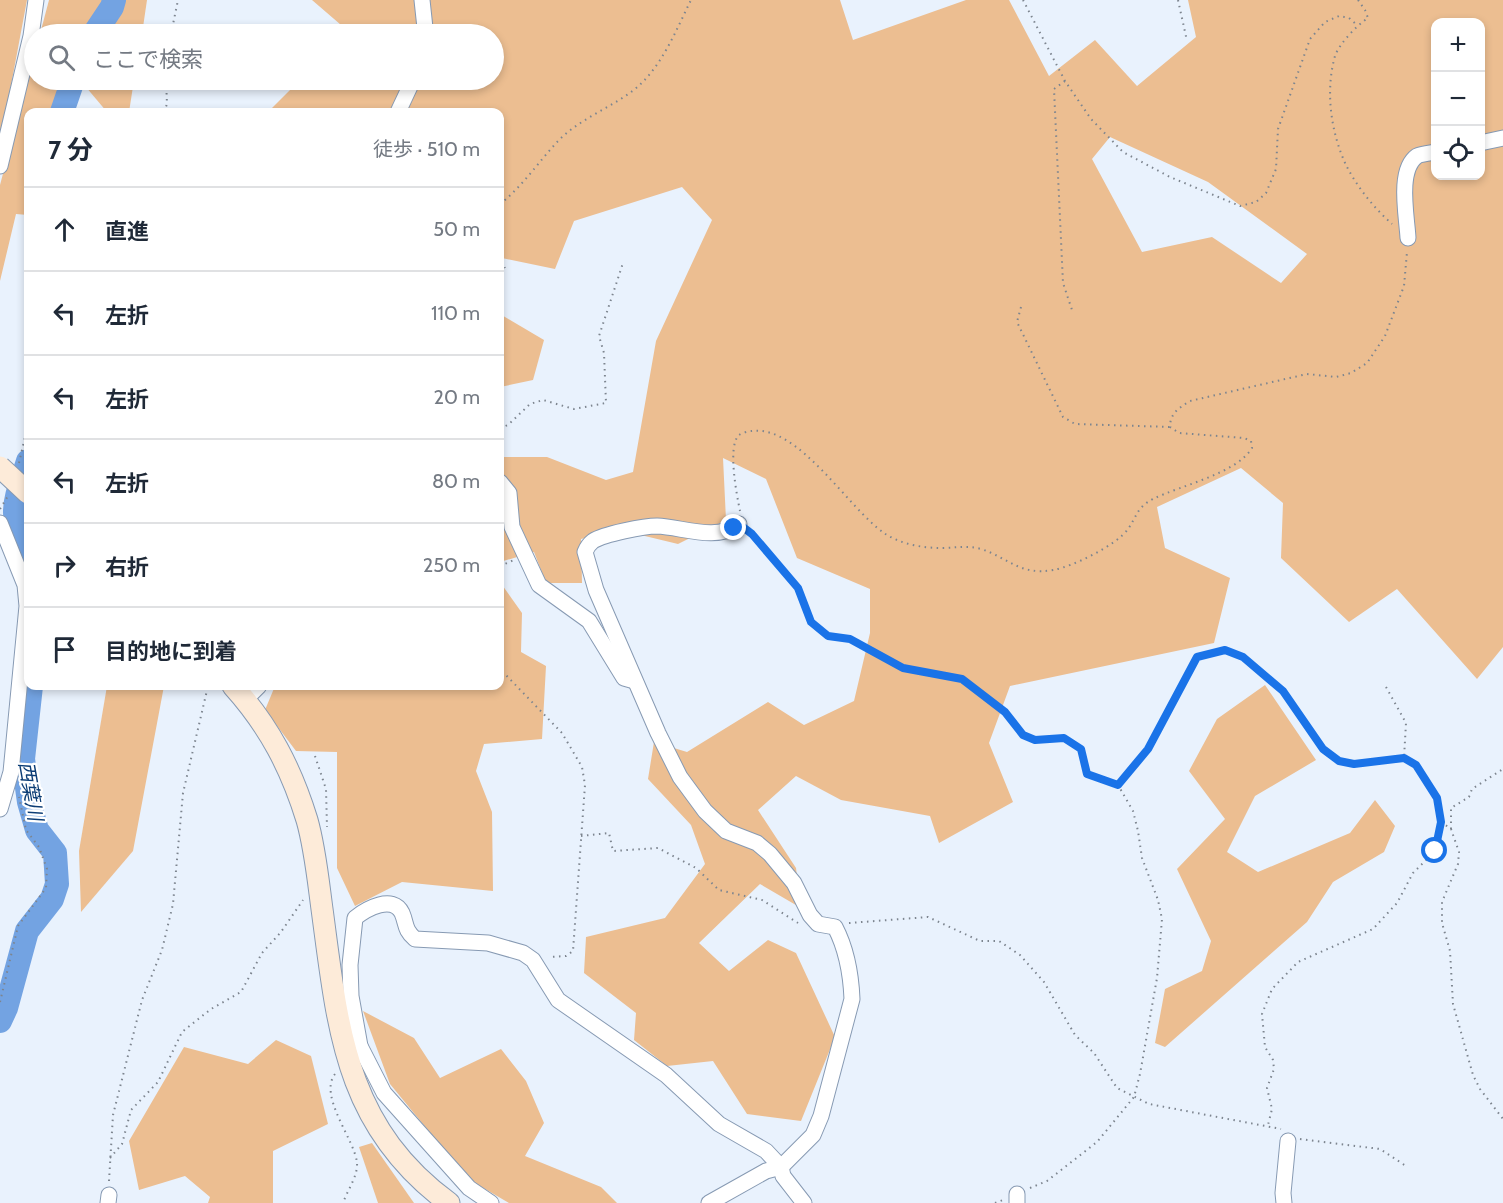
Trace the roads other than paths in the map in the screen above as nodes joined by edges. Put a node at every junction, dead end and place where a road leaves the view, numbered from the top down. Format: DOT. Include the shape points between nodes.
graph roads {
  1 [pos="36,0"];
  2 [pos="422,0"];
  3 [pos="33,24"];
  4 [pos="425,24"];
  5 [pos="24,64"];
  6 [pos="408,90"];
  7 [pos="400,108"];
  8 [pos="1503,138"];
  9 [pos="1485,142"];
  10 [pos="3,148"];
  11 [pos="1431,153"];
  12 [pos="0,166"];
  13 [pos="1408,238"];
  14 [pos="0,467"];
  15 [pos="504,486"];
  16 [pos="24,488"];
  17 [pos="0,523"];
  18 [pos="739,524"];
  19 [pos="24,583"];
  20 [pos="24,637"];
  21 [pos="635,681"];
  22 [pos="246,690"];
  23 [pos="0,809"];
  24 [pos="350,1053"];
  25 [pos="1288,1141"];
  26 [pos="781,1167"];
  27 [pos="449,1203"];
  28 [pos="491,1203"];
  29 [pos="710,1203"];
  30 [pos="804,1203"];
  31 [pos="1284,1203"];
  1 -- 3 [label="street"];
  2 -- 4 [label="street"];
  5 -- 10 [label="street"];
  6 -- 7 [label="street"];
  8 -- 9 [label="street"];
  10 -- 12 [label="street"];
  11 -- 13 [label="street" via="1417,156 1408,168 1404,184"];
  14 -- 16 [label="street, bridge"];
  15 -- 21 [label="street" via="510,493 512,527 539,585 589,621 624,678"];
  17 -- 19 [label="street"];
  18 -- 21 [label="street" via="723,532 706,533 657,526 634,529 594,540 588,546 585,552 596,590"];
  20 -- 23 [label="street" via="11,772"];
  21 -- 26 [label="street" via="680,777 705,811 726,831 757,843 770,854 794,883 810,915 818,924 835,927 841,938 852,999 813,1135"];
  22 -- 24 [label="street" via="282,754 307,821 335,1006"];
  24 -- 26 [label="street" via="350,965 355,918 368,908 396,906 406,931 415,939 488,943 523,953 533,960 558,1000 666,1075 719,1124 766,1151"];
  24 -- 27 [label="street" via="360,1094 381,1133 411,1170"];
  24 -- 28 [label="street" via="469,1188"];
  25 -- 31 [label="street"];
  26 -- 29 [label="street" via="766,1171"];
  26 -- 30 [label="street" via="783,1176"];
}
